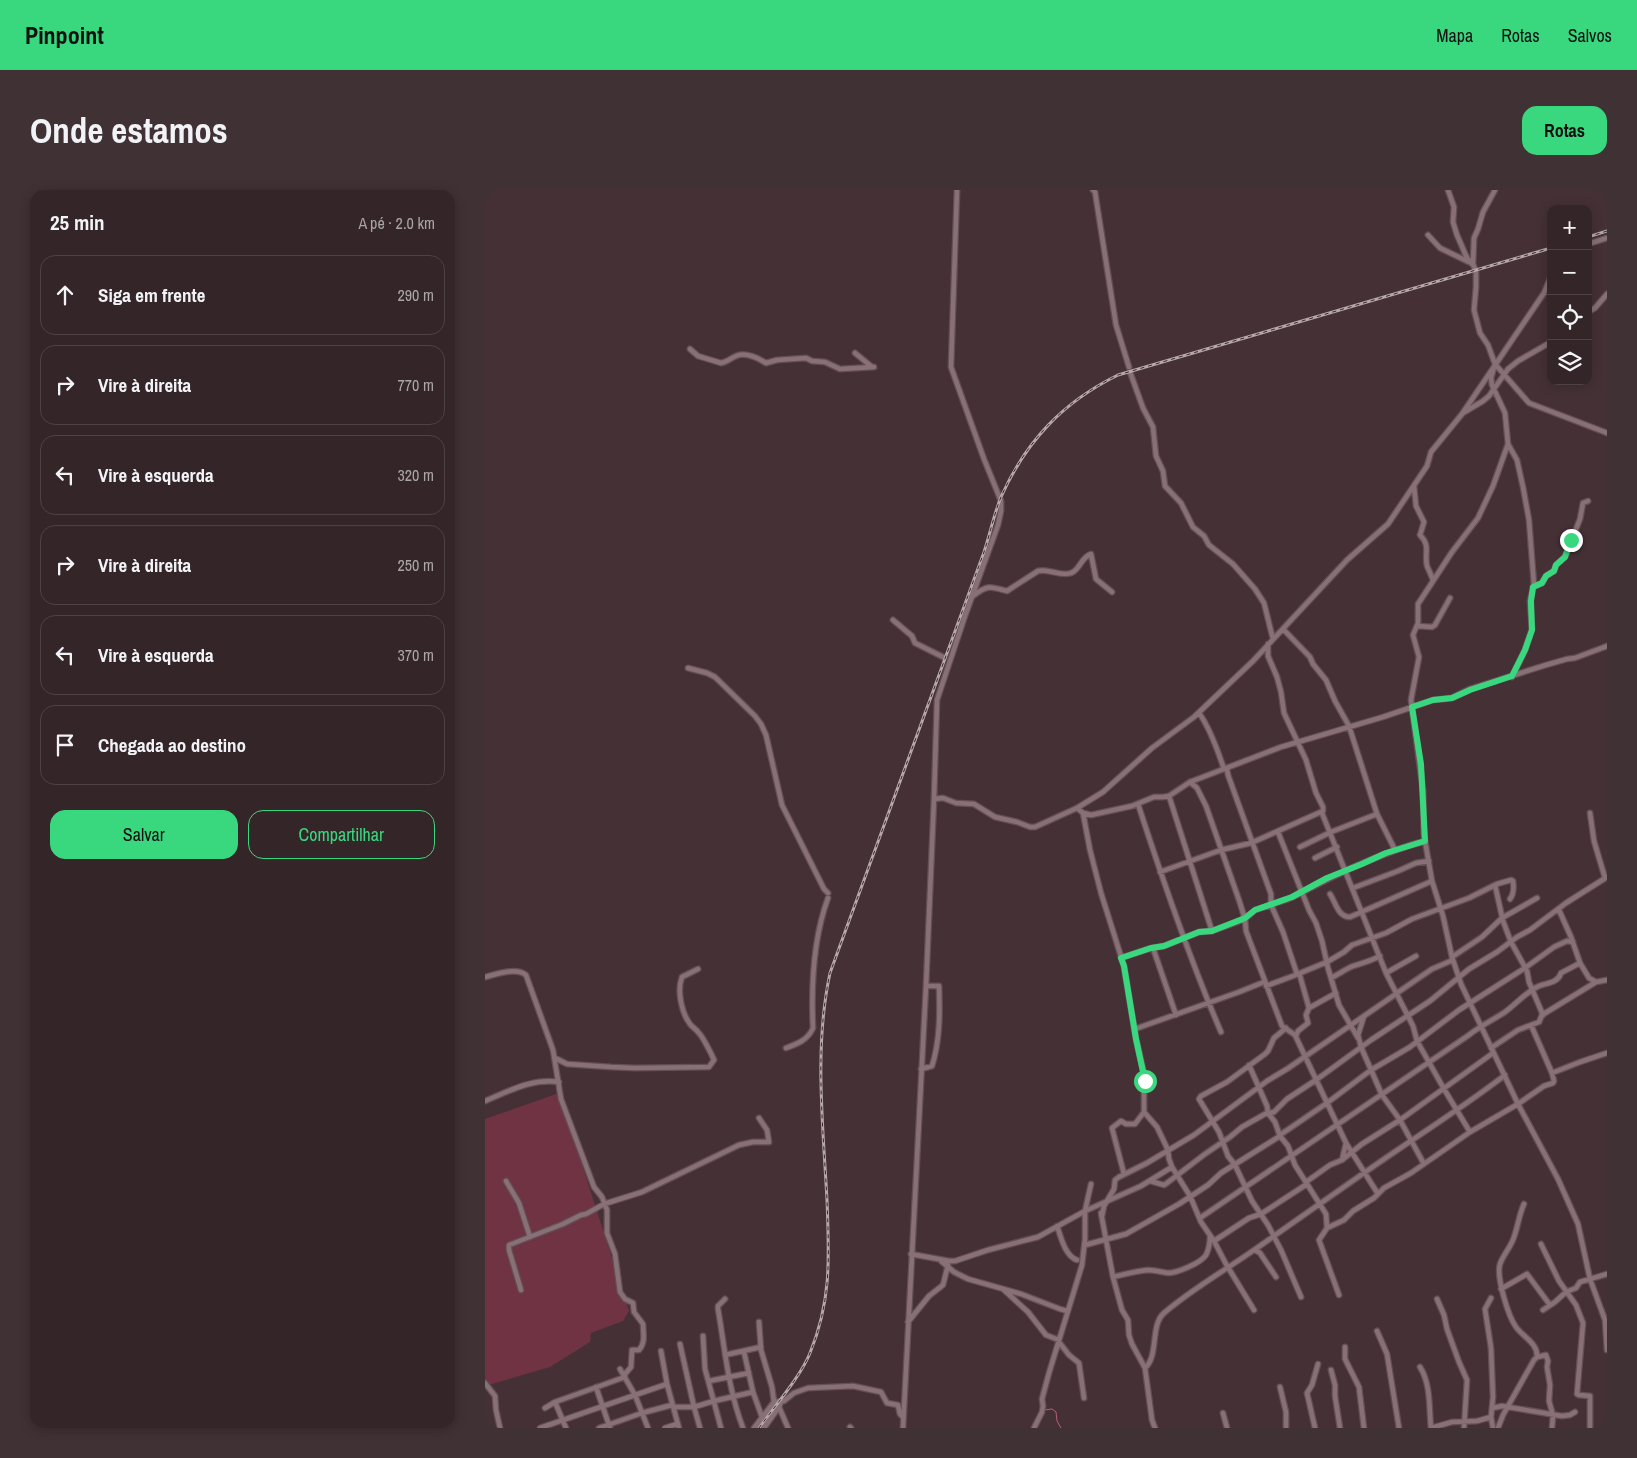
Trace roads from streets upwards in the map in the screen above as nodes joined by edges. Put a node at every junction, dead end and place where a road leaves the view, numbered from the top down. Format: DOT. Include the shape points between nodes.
graph roads {
  1 [pos="957,190"];
  2 [pos="1093,190"];
  3 [pos="1447,190"];
  4 [pos="1495,190"];
  5 [pos="1427,235"];
  6 [pos="1607,238"];
  7 [pos="1592,243"];
  8 [pos="1472,264"];
  9 [pos="1547,286"];
  10 [pos="1607,294"];
  11 [pos="1592,310"];
  12 [pos="1547,344"];
  13 [pos="690,349"];
  14 [pos="855,353"];
  15 [pos="1495,364"];
  16 [pos="1504,375"];
  17 [pos="1493,390"];
  18 [pos="1462,414"];
  19 [pos="1607,433"];
  20 [pos="1508,444"];
  21 [pos="1414,486"];
  22 [pos="1588,501"];
  23 [pos="1433,583"];
  24 [pos="1533,587"];
  25 [pos="1112,592"];
  26 [pos="972,596"];
  27 [pos="1450,598"];
  28 [pos="893,620"];
  29 [pos="1418,626"];
  30 [pos="1283,629"];
  31 [pos="1273,639"];
  32 [pos="1268,644"];
  33 [pos="1607,646"];
  34 [pos="943,658"];
  35 [pos="688,668"];
  36 [pos="1512,676"];
  37 [pos="1412,707"];
  38 [pos="1199,713"];
  39 [pos="1349,726"];
  40 [pos="1298,742"];
  41 [pos="1226,769"];
  42 [pos="1190,782"];
  43 [pos="1169,796"];
  44 [pos="934,799"];
  45 [pos="1138,804"];
  46 [pos="1077,808"];
  47 [pos="1083,813"];
  48 [pos="1323,813"];
  49 [pos="1377,814"];
  50 [pos="1590,814"];
  51 [pos="1278,832"];
  52 [pos="1331,832"];
  53 [pos="1425,841"];
  54 [pos="1251,843"];
  55 [pos="1300,847"];
  56 [pos="1337,847"];
  57 [pos="1221,850"];
  58 [pos="1395,850"];
  59 [pos="1315,858"];
  60 [pos="1429,861"];
  61 [pos="1190,862"];
  62 [pos="1347,871"];
  63 [pos="1160,872"];
  64 [pos="1606,878"];
  65 [pos="1432,881"];
  66 [pos="1495,885"];
  67 [pos="1353,888"];
  68 [pos="1301,891"];
  69 [pos="1330,894"];
  70 [pos="1537,898"];
  71 [pos="1510,899"];
  72 [pos="1271,905"];
  73 [pos="1439,908"];
  74 [pos="1559,910"];
  75 [pos="1363,912"];
  76 [pos="1245,918"];
  77 [pos="1502,918"];
  78 [pos="1212,931"];
  79 [pos="1184,938"];
  80 [pos="1373,938"];
  81 [pos="1511,942"];
  82 [pos="1573,942"];
  83 [pos="1153,948"];
  84 [pos="1380,956"];
  85 [pos="1416,956"];
  86 [pos="1121,958"];
  87 [pos="1452,958"];
  88 [pos="1327,962"];
  89 [pos="1580,963"];
  90 [pos="1525,968"];
  91 [pos="698,969"];
  92 [pos="1386,973"];
  93 [pos="1297,974"];
  94 [pos="485,977"];
  95 [pos="1459,977"];
  96 [pos="1331,978"];
  97 [pos="1607,980"];
  98 [pos="1597,982"];
  99 [pos="1265,984"];
  100 [pos="926,986"];
  101 [pos="1533,990"];
  102 [pos="1336,993"];
  103 [pos="1396,994"];
  104 [pos="1209,1003"];
  105 [pos="1470,1003"];
  106 [pos="1309,1008"];
  107 [pos="1176,1015"];
  108 [pos="1543,1015"];
  109 [pos="1364,1016"];
  110 [pos="1408,1016"];
  111 [pos="1350,1025"];
  112 [pos="1481,1025"];
  113 [pos="1531,1025"];
  114 [pos="1286,1028"];
  115 [pos="1135,1029"];
  116 [pos="1221,1032"];
  117 [pos="1296,1036"];
  118 [pos="1357,1038"];
  119 [pos="1417,1041"];
  120 [pos="1361,1047"];
  121 [pos="786,1048"];
  122 [pos="1491,1048"];
  123 [pos="1493,1053"];
  124 [pos="1607,1054"];
  125 [pos="1305,1057"];
  126 [pos="555,1058"];
  127 [pos="1429,1063"];
  128 [pos="1249,1065"];
  129 [pos="921,1069"];
  130 [pos="1371,1070"];
  131 [pos="1552,1073"];
  132 [pos="1505,1076"];
  133 [pos="1317,1080"];
  134 [pos="559,1082"];
  135 [pos="1259,1088"];
  136 [pos="1444,1089"];
  137 [pos="1383,1096"];
  138 [pos="485,1101"];
  139 [pos="1327,1103"];
  140 [pos="1518,1104"];
  141 [pos="1457,1111"];
  142 [pos="1144,1112"];
  143 [pos="1268,1113"];
  144 [pos="759,1118"];
  145 [pos="1399,1120"];
  146 [pos="1212,1121"];
  147 [pos="1337,1124"];
  148 [pos="1470,1132"];
  149 [pos="1280,1136"];
  150 [pos="1223,1141"];
  151 [pos="1410,1141"];
  152 [pos="1346,1143"];
  153 [pos="1168,1150"];
  154 [pos="1351,1153"];
  155 [pos="1292,1155"];
  156 [pos="1342,1160"];
  157 [pos="1424,1164"];
  158 [pos="1235,1165"];
  159 [pos="1172,1167"];
  160 [pos="1364,1173"];
  161 [pos="1124,1174"];
  162 [pos="1178,1176"];
  163 [pos="1150,1180"];
  164 [pos="506,1182"];
  165 [pos="1307,1183"];
  166 [pos="1091,1184"];
  167 [pos="1245,1187"];
  168 [pos="1377,1194"];
  169 [pos="1190,1196"];
  170 [pos="1107,1201"];
  171 [pos="604,1204"];
  172 [pos="1319,1204"];
  173 [pos="1525,1204"];
  174 [pos="1099,1205"];
  175 [pos="1085,1211"];
  176 [pos="1261,1214"];
  177 [pos="1102,1216"];
  178 [pos="1200,1218"];
  179 [pos="1057,1226"];
  180 [pos="1327,1228"];
  181 [pos="1210,1235"];
  182 [pos="1273,1236"];
  183 [pos="530,1237"];
  184 [pos="1106,1240"];
  185 [pos="1214,1241"];
  186 [pos="1541,1244"];
  187 [pos="1085,1245"];
  188 [pos="1255,1250"];
  189 [pos="911,1254"];
  190 [pos="940,1260"];
  191 [pos="1077,1260"];
  192 [pos="948,1265"];
  193 [pos="1228,1267"];
  194 [pos="1607,1274"];
  195 [pos="1113,1276"];
  196 [pos="1276,1277"];
  197 [pos="1590,1279"];
  198 [pos="1004,1289"];
  199 [pos="1501,1289"];
  200 [pos="521,1290"];
  201 [pos="1567,1292"];
  202 [pos="1339,1295"];
  203 [pos="1301,1297"];
  204 [pos="1437,1298"];
  205 [pos="1491,1298"];
  206 [pos="725,1299"];
  207 [pos="1550,1305"];
  208 [pos="1254,1310"];
  209 [pos="1543,1310"];
  210 [pos="1067,1311"];
  211 [pos="759,1322"];
  212 [pos="907,1324"];
  213 [pos="1377,1332"];
  214 [pos="703,1336"];
  215 [pos="1059,1341"];
  216 [pos="1607,1343"];
  217 [pos="681,1344"];
  218 [pos="1345,1347"];
  219 [pos="761,1348"];
  220 [pos="1607,1350"];
  221 [pos="661,1351"];
  222 [pos="744,1352"];
  223 [pos="725,1355"];
  224 [pos="1537,1357"];
  225 [pos="1318,1364"];
  226 [pos="1420,1367"];
  227 [pos="1145,1368"];
  228 [pos="620,1369"];
  229 [pos="1331,1370"];
  230 [pos="749,1373"];
  231 [pos="728,1377"];
  232 [pos="625,1378"];
  233 [pos="709,1381"];
  234 [pos="485,1383"];
  235 [pos="667,1384"];
  236 [pos="1279,1387"];
  237 [pos="596,1388"];
  238 [pos="753,1392"];
  239 [pos="635,1395"];
  240 [pos="733,1396"];
  241 [pos="1084,1398"];
  242 [pos="713,1401"];
  243 [pos="555,1402"];
  244 [pos="774,1402"];
  245 [pos="781,1402"];
  246 [pos="603,1405"];
  247 [pos="672,1406"];
  248 [pos="694,1407"];
  249 [pos="779,1407"];
  250 [pos="1508,1407"];
  251 [pos="545,1408"];
  252 [pos="1493,1408"];
  253 [pos="1575,1412"];
  254 [pos="643,1413"];
  255 [pos="1223,1413"];
  256 [pos="1553,1415"];
  257 [pos="762,1417"];
  258 [pos="903,1417"];
  259 [pos="1491,1417"];
  260 [pos="564,1420"];
  261 [pos="1464,1425"];
  262 [pos="610,1426"];
  263 [pos="678,1426"];
  264 [pos="1154,1427"];
  265 [pos="500,1428"];
  266 [pos="540,1428"];
  267 [pos="566,1428"];
  268 [pos="599,1428"];
  269 [pos="648,1428"];
  270 [pos="665,1428"];
  271 [pos="700,1428"];
  272 [pos="721,1428"];
  273 [pos="743,1428"];
  274 [pos="753,1428"];
  275 [pos="764,1428"];
  276 [pos="789,1428"];
  277 [pos="903,1428"];
  278 [pos="1034,1428"];
  279 [pos="1148,1428"];
  280 [pos="1227,1428"];
  281 [pos="1286,1428"];
  282 [pos="1315,1428"];
  283 [pos="1340,1428"];
  284 [pos="1365,1428"];
  285 [pos="1399,1428"];
  286 [pos="1431,1428"];
  287 [pos="1493,1428"];
  288 [pos="1498,1428"];
  289 [pos="1552,1428"];
  290 [pos="1590,1428"];
  1 -- 26 [label="street" via="951,367 1001,501 998,525"];
  2 -- 31 [label="street" via="1116,325 1143,408 1153,427 1165,486 1181,503 1193,527 1255,589 1263,603"];
  3 -- 8 [label="street" via="1457,235"];
  4 -- 8 [label="street" via="1473,238"];
  5 -- 8 [label="street" via="1440,248"];
  6 -- 7 [label="street"];
  8 -- 15 [label="street" via="1476,279 1473,310"];
  9 -- 15 [label="street"];
  10 -- 11 [label="street"];
  12 -- 16 [label="street" via="1518,360"];
  13 -- 14 [label="street" via="698,356 721,363 744,354 766,363 806,358 840,369 874,367"];
  15 -- 16 [label="street"];
  15 -- 17 [label="street" via="1491,378"];
  15 -- 18 [label="street"];
  16 -- 17 [label="street"];
  16 -- 19 [label="street" via="1529,404"];
  17 -- 18 [label="street" via="1483,401"];
  17 -- 20 [label="street" via="1505,413"];
  18 -- 21 [label="street" via="1431,452 1427,466"];
  20 -- 23 [label="street" via="1478,518"];
  20 -- 24 [label="street" via="1517,460 1529,520"];
  21 -- 23 [label="street" via="1416,506 1424,522 1420,535 1425,541 1427,565"];
  21 -- 30 [label="street" via="1388,524 1347,560"];
  22 -- 24 [label="street" via="1583,503 1565,557 1542,583"];
  23 -- 29 [label="street" via="1418,604"];
  24 -- 36 [label="street" via="1532,630"];
  25 -- 26 [label="street" via="1096,579 1091,554 1073,572 1067,574 1043,569 1007,591 991,586"];
  26 -- 44 [label="street" via="937,700"];
  27 -- 29 [label="street" via="1435,625"];
  28 -- 34 [label="street" via="912,636 915,643"];
  29 -- 37 [label="street" via="1413,634 1419,657"];
  30 -- 31 [label="street"];
  30 -- 39 [label="street" via="1310,656"];
  31 -- 32 [label="street"];
  32 -- 38 [label="street"];
  32 -- 40 [label="street" via="1268,656 1277,677 1284,713"];
  33 -- 36 [label="street"];
  35 -- 121 [label="street" via="711,674 761,724 782,805 828,896 813,971 813,1028 802,1041"];
  36 -- 37 [label="street" via="1452,698"];
  37 -- 39 [label="street"];
  37 -- 53 [label="street" via="1421,764"];
  38 -- 41 [label="street"];
  38 -- 46 [label="street" via="1159,742 1103,792"];
  39 -- 40 [label="street"];
  39 -- 49 [label="street"];
  40 -- 41 [label="street"];
  40 -- 48 [label="street"];
  41 -- 42 [label="street"];
  41 -- 54 [label="street"];
  42 -- 43 [label="street"];
  42 -- 57 [label="street" via="1201,795"];
  43 -- 45 [label="street" via="1154,797"];
  43 -- 61 [label="street"];
  44 -- 46 [label="street" via="974,804 995,817 1030,827"];
  44 -- 100 [label="street"];
  45 -- 47 [label="street" via="1091,815"];
  45 -- 63 [label="street"];
  46 -- 47 [label="street"];
  47 -- 86 [label="street" via="1101,893"];
  48 -- 51 [label="street"];
  48 -- 52 [label="street"];
  49 -- 52 [label="street"];
  49 -- 58 [label="street"];
  50 -- 64 [label="street" via="1593,841"];
  51 -- 54 [label="street"];
  51 -- 68 [label="street"];
  52 -- 55 [label="street"];
  52 -- 56 [label="street"];
  53 -- 58 [label="street"];
  53 -- 60 [label="street"];
  54 -- 57 [label="street"];
  54 -- 72 [label="street" via="1271,894"];
  56 -- 59 [label="street"];
  56 -- 62 [label="street"];
  57 -- 61 [label="street"];
  57 -- 76 [label="street"];
  58 -- 62 [label="street"];
  60 -- 65 [label="street"];
  60 -- 67 [label="street"];
  61 -- 63 [label="street"];
  61 -- 78 [label="street"];
  62 -- 67 [label="street"];
  62 -- 68 [label="street"];
  63 -- 79 [label="street"];
  64 -- 74 [label="street"];
  65 -- 73 [label="street"];
  65 -- 75 [label="street"];
  66 -- 71 [label="street" via="1513,881"];
  66 -- 73 [label="street"];
  66 -- 77 [label="street"];
  67 -- 75 [label="street"];
  68 -- 72 [label="street"];
  68 -- 88 [label="street" via="1319,932"];
  69 -- 75 [label="street" via="1343,916"];
  70 -- 77 [label="street"];
  72 -- 76 [label="street" via="1255,910"];
  72 -- 93 [label="street"];
  73 -- 80 [label="street"];
  73 -- 87 [label="street"];
  74 -- 81 [label="street"];
  74 -- 82 [label="street"];
  75 -- 80 [label="street"];
  76 -- 78 [label="street"];
  76 -- 99 [label="street" via="1246,931"];
  77 -- 81 [label="street"];
  77 -- 87 [label="street"];
  78 -- 79 [label="street"];
  79 -- 83 [label="street"];
  79 -- 104 [label="street"];
  80 -- 84 [label="street"];
  80 -- 88 [label="street" via="1352,945"];
  81 -- 90 [label="street"];
  81 -- 95 [label="street"];
  82 -- 89 [label="street"];
  82 -- 90 [label="street" via="1554,947"];
  83 -- 86 [label="street"];
  83 -- 107 [label="street"];
  84 -- 92 [label="street"];
  84 -- 96 [label="street"];
  85 -- 92 [label="street"];
  86 -- 115 [label="street"];
  87 -- 95 [label="street"];
  87 -- 103 [label="street"];
  88 -- 93 [label="street"];
  88 -- 96 [label="street"];
  89 -- 98 [label="street" via="1589,978"];
  89 -- 101 [label="street" via="1561,973 1551,983"];
  90 -- 101 [label="street"];
  90 -- 105 [label="street"];
  91 -- 126 [label="street" via="682,978 679,989 690,1024 700,1034 714,1060 709,1067 635,1068 567,1064"];
  92 -- 103 [label="street"];
  93 -- 99 [label="street"];
  93 -- 106 [label="street"];
  94 -- 126 [label="street" via="524,973 545,1023"];
  95 -- 105 [label="street"];
  95 -- 110 [label="street"];
  96 -- 102 [label="street"];
  97 -- 98 [label="street"];
  98 -- 108 [label="street"];
  99 -- 104 [label="street"];
  99 -- 114 [label="street" via="1282,1026"];
  100 -- 129 [label="street"];
  100 -- 129 [label="street" via="939,986 939,1015 932,1066"];
  101 -- 108 [label="street"];
  101 -- 112 [label="street"];
  102 -- 106 [label="street"];
  102 -- 111 [label="street"];
  103 -- 109 [label="street"];
  103 -- 110 [label="street"];
  104 -- 107 [label="street"];
  104 -- 116 [label="street"];
  105 -- 112 [label="street"];
  105 -- 119 [label="street"];
  106 -- 117 [label="street" via="1306,1015 1308,1023"];
  107 -- 115 [label="street"];
  108 -- 113 [label="street" via="1539,1022"];
  109 -- 111 [label="street"];
  109 -- 118 [label="street"];
  110 -- 119 [label="street"];
  110 -- 120 [label="street"];
  111 -- 118 [label="street"];
  111 -- 125 [label="street"];
  112 -- 122 [label="street"];
  112 -- 127 [label="street"];
  113 -- 122 [label="street"];
  113 -- 131 [label="street"];
  114 -- 117 [label="street"];
  114 -- 128 [label="street" via="1274,1038 1268,1051"];
  115 -- 142 [label="street" via="1145,1078"];
  117 -- 125 [label="street"];
  118 -- 120 [label="street"];
  119 -- 127 [label="street"];
  119 -- 130 [label="street"];
  120 -- 130 [label="street"];
  120 -- 133 [label="street"];
  122 -- 123 [label="street"];
  123 -- 132 [label="street"];
  123 -- 136 [label="street"];
  124 -- 131 [label="street"];
  125 -- 133 [label="street"];
  125 -- 135 [label="street"];
  126 -- 134 [label="street"];
  127 -- 136 [label="street"];
  127 -- 137 [label="street"];
  128 -- 135 [label="street"];
  128 -- 146 [label="street" via="1200,1097"];
  129 -- 189 [label="street"];
  130 -- 137 [label="street"];
  130 -- 139 [label="street"];
  131 -- 140 [label="street" via="1553,1083"];
  132 -- 140 [label="street"];
  132 -- 141 [label="street"];
  133 -- 139 [label="street"];
  133 -- 143 [label="street" via="1287,1099 1274,1112"];
  134 -- 138 [label="street" via="547,1080 528,1084"];
  134 -- 171 [label="street" via="563,1105 594,1187"];
  135 -- 143 [label="street"];
  135 -- 146 [label="street"];
  136 -- 141 [label="street"];
  136 -- 145 [label="street"];
  137 -- 145 [label="street"];
  137 -- 147 [label="street"];
  139 -- 147 [label="street"];
  139 -- 149 [label="street"];
  140 -- 148 [label="street"];
  140 -- 197 [label="street" via="1559,1179 1574,1215"];
  141 -- 148 [label="street"];
  141 -- 151 [label="street"];
  142 -- 153 [label="street" via="1157,1127"];
  142 -- 161 [label="street" via="1135,1124 1121,1121 1112,1128"];
  143 -- 149 [label="street"];
  143 -- 150 [label="street"];
  144 -- 171 [label="street" via="767,1130 769,1142 739,1145 642,1192"];
  145 -- 151 [label="street"];
  145 -- 154 [label="street"];
  146 -- 150 [label="street"];
  146 -- 153 [label="street"];
  147 -- 152 [label="street"];
  147 -- 155 [label="street"];
  148 -- 157 [label="street"];
  149 -- 155 [label="street"];
  149 -- 158 [label="street"];
  150 -- 158 [label="street"];
  150 -- 162 [label="street"];
  151 -- 157 [label="street"];
  151 -- 160 [label="street"];
  152 -- 154 [label="street"];
  152 -- 156 [label="street"];
  153 -- 159 [label="street"];
  153 -- 161 [label="street"];
  154 -- 156 [label="street"];
  154 -- 160 [label="street"];
  155 -- 165 [label="street"];
  155 -- 167 [label="street"];
  156 -- 165 [label="street"];
  157 -- 168 [label="street"];
  158 -- 167 [label="street"];
  158 -- 169 [label="street"];
  159 -- 162 [label="street"];
  159 -- 163 [label="street"];
  160 -- 168 [label="street"];
  160 -- 172 [label="street"];
  161 -- 170 [label="street" via="1115,1180"];
  162 -- 163 [label="street" via="1164,1185"];
  162 -- 169 [label="street"];
  163 -- 170 [label="street"];
  164 -- 183 [label="street" via="519,1203"];
  165 -- 172 [label="street"];
  165 -- 176 [label="street"];
  166 -- 175 [label="street"];
  167 -- 176 [label="street"];
  167 -- 178 [label="street"];
  168 -- 180 [label="street" via="1344,1220"];
  169 -- 178 [label="street"];
  169 -- 184 [label="street" via="1126,1234"];
  170 -- 174 [label="street"];
  170 -- 177 [label="street"];
  171 -- 183 [label="street"];
  171 -- 232 [label="street" via="620,1292 633,1304 643,1326 642,1347 632,1350 631,1367"];
  172 -- 180 [label="street" via="1326,1214"];
  172 -- 182 [label="street"];
  173 -- 199 [label="street" via="1512,1242 1500,1263"];
  174 -- 175 [label="street"];
  174 -- 177 [label="street"];
  175 -- 179 [label="street"];
  175 -- 187 [label="street"];
  176 -- 182 [label="street"];
  176 -- 185 [label="street" via="1249,1218"];
  177 -- 184 [label="street"];
  178 -- 181 [label="street"];
  179 -- 190 [label="street" via="1038,1237 960,1260"];
  179 -- 191 [label="street" via="1067,1253"];
  180 -- 202 [label="street" via="1319,1240"];
  181 -- 185 [label="street"];
  181 -- 195 [label="street" via="1206,1254 1186,1269"];
  182 -- 188 [label="street"];
  182 -- 203 [label="street"];
  183 -- 200 [label="street" via="508,1248"];
  184 -- 187 [label="street"];
  184 -- 195 [label="street"];
  185 -- 193 [label="street"];
  186 -- 201 [label="street"];
  187 -- 210 [label="street"];
  188 -- 193 [label="street"];
  188 -- 196 [label="street"];
  189 -- 190 [label="street"];
  189 -- 212 [label="street"];
  190 -- 192 [label="street"];
  192 -- 198 [label="street" via="954,1272"];
  192 -- 212 [label="street" via="943,1285 929,1296"];
  193 -- 208 [label="street"];
  193 -- 227 [label="street" via="1160,1317 1152,1357"];
  194 -- 197 [label="street"];
  195 -- 227 [label="street" via="1121,1310 1128,1320 1132,1344"];
  197 -- 201 [label="street"];
  197 -- 216 [label="street" via="1605,1320"];
  198 -- 210 [label="street"];
  198 -- 215 [label="street" via="1046,1335"];
  199 -- 207 [label="street" via="1527,1274"];
  199 -- 224 [label="street" via="1511,1320 1534,1345"];
  201 -- 207 [label="street"];
  201 -- 290 [label="street" via="1583,1323 1577,1394 1591,1396"];
  204 -- 261 [label="street" via="1467,1380"];
  205 -- 252 [label="street" via="1485,1309 1491,1348"];
  206 -- 223 [label="street" via="717,1306"];
  207 -- 209 [label="street"];
  210 -- 215 [label="street"];
  211 -- 219 [label="street"];
  212 -- 258 [label="street"];
  213 -- 285 [label="street" via="1387,1354"];
  214 -- 233 [label="street" via="703,1356"];
  215 -- 241 [label="street" via="1079,1363"];
  215 -- 278 [label="street" via="1042,1399 1042,1412"];
  216 -- 220 [label="street"];
  217 -- 248 [label="street"];
  218 -- 284 [label="street" via="1345,1359 1359,1387"];
  219 -- 222 [label="street"];
  219 -- 244 [label="street"];
  221 -- 235 [label="street"];
  222 -- 223 [label="street"];
  222 -- 230 [label="street"];
  223 -- 231 [label="street"];
  224 -- 250 [label="street"];
  224 -- 256 [label="street" via="1546,1355 1548,1361 1549,1401"];
  225 -- 282 [label="street" via="1307,1393"];
  226 -- 286 [label="street" via="1427,1383"];
  227 -- 264 [label="street"];
  228 -- 232 [label="street"];
  229 -- 283 [label="street"];
  230 -- 231 [label="street"];
  230 -- 238 [label="street"];
  231 -- 233 [label="street"];
  231 -- 240 [label="street"];
  232 -- 237 [label="street"];
  232 -- 239 [label="street"];
  233 -- 242 [label="street"];
  234 -- 265 [label="street" via="495,1396"];
  235 -- 239 [label="street"];
  235 -- 247 [label="street"];
  236 -- 281 [label="street" via="1286,1412"];
  237 -- 243 [label="street"];
  237 -- 246 [label="street"];
  238 -- 240 [label="street"];
  238 -- 257 [label="street"];
  239 -- 246 [label="street"];
  239 -- 254 [label="street"];
  240 -- 242 [label="street"];
  240 -- 273 [label="street"];
  242 -- 248 [label="street"];
  242 -- 272 [label="street"];
  243 -- 251 [label="street"];
  243 -- 260 [label="street"];
  244 -- 245 [label="street"];
  244 -- 257 [label="street"];
  245 -- 249 [label="street"];
  245 -- 258 [label="street" via="804,1388 858,1386 882,1393 887,1403 898,1405 899,1414"];
  246 -- 260 [label="street"];
  246 -- 262 [label="street"];
  247 -- 248 [label="street"];
  247 -- 254 [label="street"];
  247 -- 263 [label="street"];
  248 -- 271 [label="street"];
  249 -- 275 [label="street"];
  249 -- 276 [label="street"];
  250 -- 252 [label="street"];
  250 -- 256 [label="street"];
  250 -- 288 [label="street"];
  252 -- 259 [label="street"];
  253 -- 256 [label="street"];
  254 -- 262 [label="street"];
  254 -- 269 [label="street"];
  255 -- 280 [label="street"];
  256 -- 289 [label="street"];
  257 -- 274 [label="street"];
  258 -- 277 [label="street"];
  259 -- 261 [label="street"];
  259 -- 287 [label="street"];
  260 -- 266 [label="street"];
  260 -- 267 [label="street"];
  261 -- 286 [label="street" via="1457,1421"];
  262 -- 268 [label="street"];
  263 -- 270 [label="street"];
  264 -- 279 [label="street"];
}
